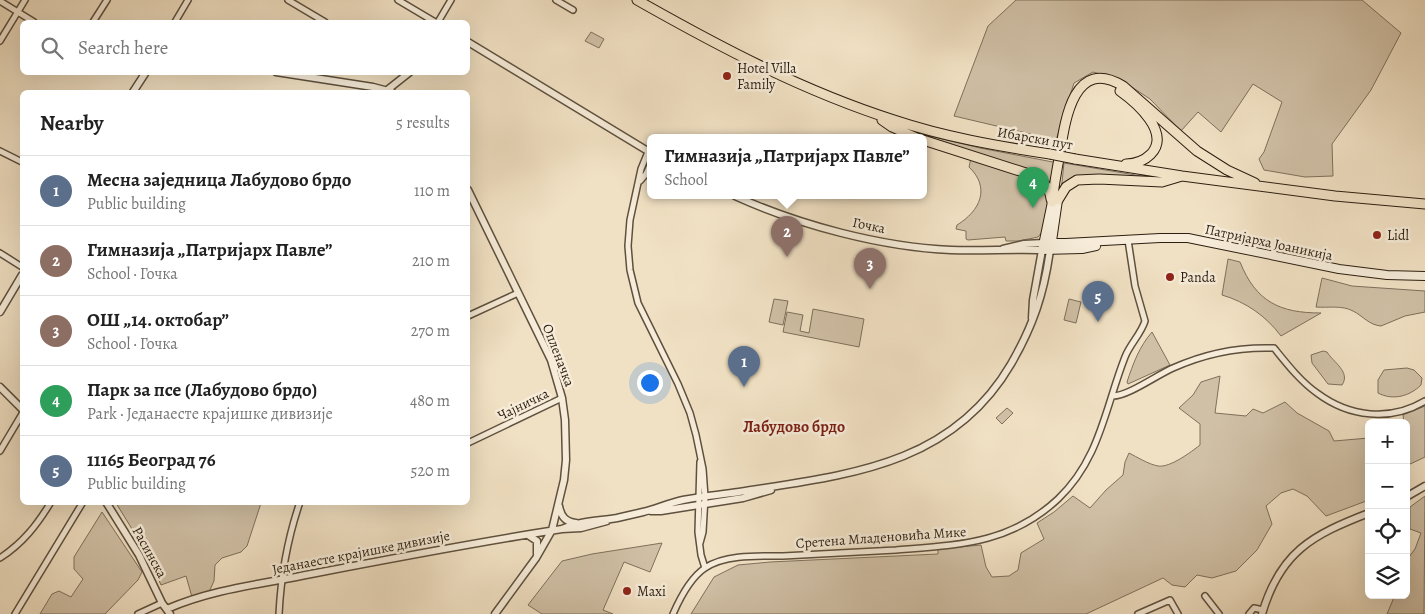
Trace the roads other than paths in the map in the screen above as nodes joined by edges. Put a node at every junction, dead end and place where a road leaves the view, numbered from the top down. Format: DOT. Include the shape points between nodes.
graph roads {
  1 [pos="25,0"];
  2 [pos="107,0"];
  3 [pos="188,0"];
  4 [pos="288,0"];
  5 [pos="398,0"];
  6 [pos="451,0"];
  7 [pos="556,0"];
  8 [pos="637,0"];
  9 [pos="646,0"];
  10 [pos="0,1"];
  11 [pos="573,10"];
  12 [pos="17,12"];
  13 [pos="665,15"];
  14 [pos="31,20"];
  15 [pos="94,20"];
  16 [pos="176,20"];
  17 [pos="322,20"];
  18 [pos="433,20"];
  19 [pos="437,20"];
  20 [pos="0,41"];
  21 [pos="470,43"];
  22 [pos="144,75"];
  23 [pos="296,75"];
  24 [pos="407,75"];
  25 [pos="134,90"];
  26 [pos="380,90"];
  27 [pos="389,90"];
  28 [pos="872,113"];
  29 [pos="908,134"];
  30 [pos="927,141"];
  31 [pos="647,150"];
  32 [pos="0,151"];
  33 [pos="647,158"];
  34 [pos="20,161"];
  35 [pos="1102,163"];
  36 [pos="647,172"];
  37 [pos="1182,176"];
  38 [pos="639,182"];
  39 [pos="1267,187"];
  40 [pos="470,194"];
  41 [pos="742,199"];
  42 [pos="1055,201"];
  43 [pos="1425,204"];
  44 [pos="1128,240"];
  45 [pos="1047,247"];
  46 [pos="0,253"];
  47 [pos="20,266"];
  48 [pos="1425,276"];
  49 [pos="20,278"];
  50 [pos="518,293"];
  51 [pos="0,312"];
  52 [pos="470,315"];
  53 [pos="0,387"];
  54 [pos="1113,396"];
  55 [pos="562,398"];
  56 [pos="1425,401"];
  57 [pos="20,408"];
  58 [pos="20,417"];
  59 [pos="470,442"];
  60 [pos="0,451"];
  61 [pos="782,486"];
  62 [pos="1425,486"];
  63 [pos="1410,495"];
  64 [pos="702,497"];
  65 [pos="49,505"];
  66 [pos="81,505"];
  67 [pos="108,505"];
  68 [pos="299,505"];
  69 [pos="702,505"];
  70 [pos="559,506"];
  71 [pos="647,511"];
  72 [pos="1365,515"];
  73 [pos="618,518"];
  74 [pos="580,523"];
  75 [pos="562,529"];
  76 [pos="552,530"];
  77 [pos="528,535"];
  78 [pos="0,558"];
  79 [pos="536,558"];
  80 [pos="705,568"];
  81 [pos="281,580"];
  82 [pos="1205,596"];
  83 [pos="162,603"];
  84 [pos="169,612"];
  85 [pos="1263,612"];
  86 [pos="16,614"];
  87 [pos="138,614"];
  88 [pos="280,614"];
  89 [pos="495,614"];
  90 [pos="673,614"];
  91 [pos="1138,614"];
  92 [pos="1178,614"];
  93 [pos="1219,614"];
  94 [pos="1249,614"];
  1 -- 12 [label="street"];
  2 -- 15 [label="street"];
  3 -- 16 [label="street"];
  4 -- 17 [label="street"];
  5 -- 18 [label="street"];
  6 -- 19 [label="street"];
  7 -- 11 [label="street"];
  8 -- 13 [label="main road, Ибарски пут"];
  9 -- 13 [label="main road, Ибарски пут"];
  10 -- 12 [label="street"];
  12 -- 14 [label="street"];
  12 -- 20 [label="street"];
  13 -- 28 [label="main road, Ибарски пут" via="756,65"];
  21 -- 31 [label="street"];
  22 -- 25 [label="street"];
  23 -- 26 [label="street"];
  24 -- 27 [label="street"];
  28 -- 29 [label="main road"];
  28 -- 35 [label="main road, Ибарски пут, bridge" via="948,135"];
  30 -- 42 [label="main road" via="1034,176 1048,187"];
  32 -- 34 [label="street"];
  33 -- 38 [label="street"];
  35 -- 37 [label="main road, Ибарски пут"];
  35 -- 42 [label="main road" via="1132,164 1144,160 1154,150 1157,140 1152,124 1140,108 1120,90 1101,84 1084,91 1073,110"];
  36 -- 38 [label="street"];
  37 -- 39 [label="main road, Ибарски пут"];
  37 -- 42 [label="main road" via="1162,182 1077,180 1066,186"];
  38 -- 64 [label="street" via="628,237 631,279 647,324 690,413 700,459"];
  39 -- 42 [label="main road" via="1212,162 1180,138 1128,89 1112,80 1099,79 1079,89 1071,102"];
  39 -- 43 [label="main road, Ибарски пут"];
  40 -- 50 [label="street, Опленачка"];
  41 -- 45 [label="street, Гочка" via="808,223 927,248 1003,249 1024,244"];
  42 -- 45 [label="main road, Једанаесте крајишке дивизије"];
  44 -- 45 [label="main road, Патријарха Јоаникија"];
  44 -- 48 [label="main road, Патријарха Јоаникија" via="1188,238 1339,269 1387,276"];
  44 -- 54 [label="street, Сретена Младеновића Мике" via="1146,321 1125,357"];
  45 -- 61 [label="street, Једанаесте крајишке дивизије" via="1032,320 1016,356 991,393 967,418 920,450 885,463"];
  46 -- 47 [label="street"];
  49 -- 51 [label="street"];
  50 -- 52 [label="street"];
  50 -- 55 [label="street, Опленачка" via="551,360"];
  53 -- 57 [label="street"];
  54 -- 56 [label="street" via="1195,359 1236,350 1274,348 1316,393 1352,411 1383,415 1404,411"];
  54 -- 80 [label="street, Сретена Младеновића Мике" via="1092,452 1068,488 1048,508 1001,534 953,545 742,557"];
  55 -- 59 [label="street, Чајничка"];
  55 -- 70 [label="street, Опленачка" via="566,446"];
  58 -- 60 [label="street"];
  61 -- 64 [label="street, Једанаесте крајишке дивизије"];
  61 -- 69 [label="street, Једанаесте крајишке дивизије"];
  62 -- 63 [label="street"];
  64 -- 69 [label="street"];
  64 -- 71 [label="street, Једанаесте крајишке дивизије"];
  65 -- 78 [label="street" via="27,537"];
  66 -- 86 [label="street"];
  67 -- 83 [label="street, Расинска"];
  68 -- 81 [label="street" via="286,548"];
  69 -- 71 [label="street, Једанаесте крајишке дивизије"];
  69 -- 80 [label="street" via="698,532"];
  70 -- 74 [label="street" via="566,520"];
  70 -- 76 [label="street, Опленачка"];
  71 -- 73 [label="street, Једанаесте крајишке дивизије"];
  72 -- 85 [label="street" via="1328,530 1297,552 1278,575"];
  73 -- 74 [label="street, Једанаесте крајишке дивизије"];
  73 -- 75 [label="street, Једанаесте крајишке дивизије" via="581,528"];
  74 -- 75 [label="street, Једанаесте крајишке дивизије"];
  75 -- 76 [label="street, Једанаесте крајишке дивизије"];
  76 -- 77 [label="street, Једанаесте крајишке дивизије"];
  76 -- 79 [label="street, Опленачка"];
  77 -- 79 [label="street" via="537,543"];
  77 -- 81 [label="street, Једанаесте крајишке дивизије"];
  79 -- 89 [label="street, Опленачка"];
  80 -- 90 [label="street, Сретена Младеновића Мике" via="684,593"];
  81 -- 84 [label="street, Једанаесте крајишке дивизије" via="208,594 188,600"];
  81 -- 88 [label="street"];
  82 -- 93 [label="street"];
  83 -- 84 [label="street, Расинска"];
  83 -- 87 [label="street"];
  85 -- 94 [label="street" via="1254,608"];
  91 -- 92 [label="street" via="1170,600"];
}
